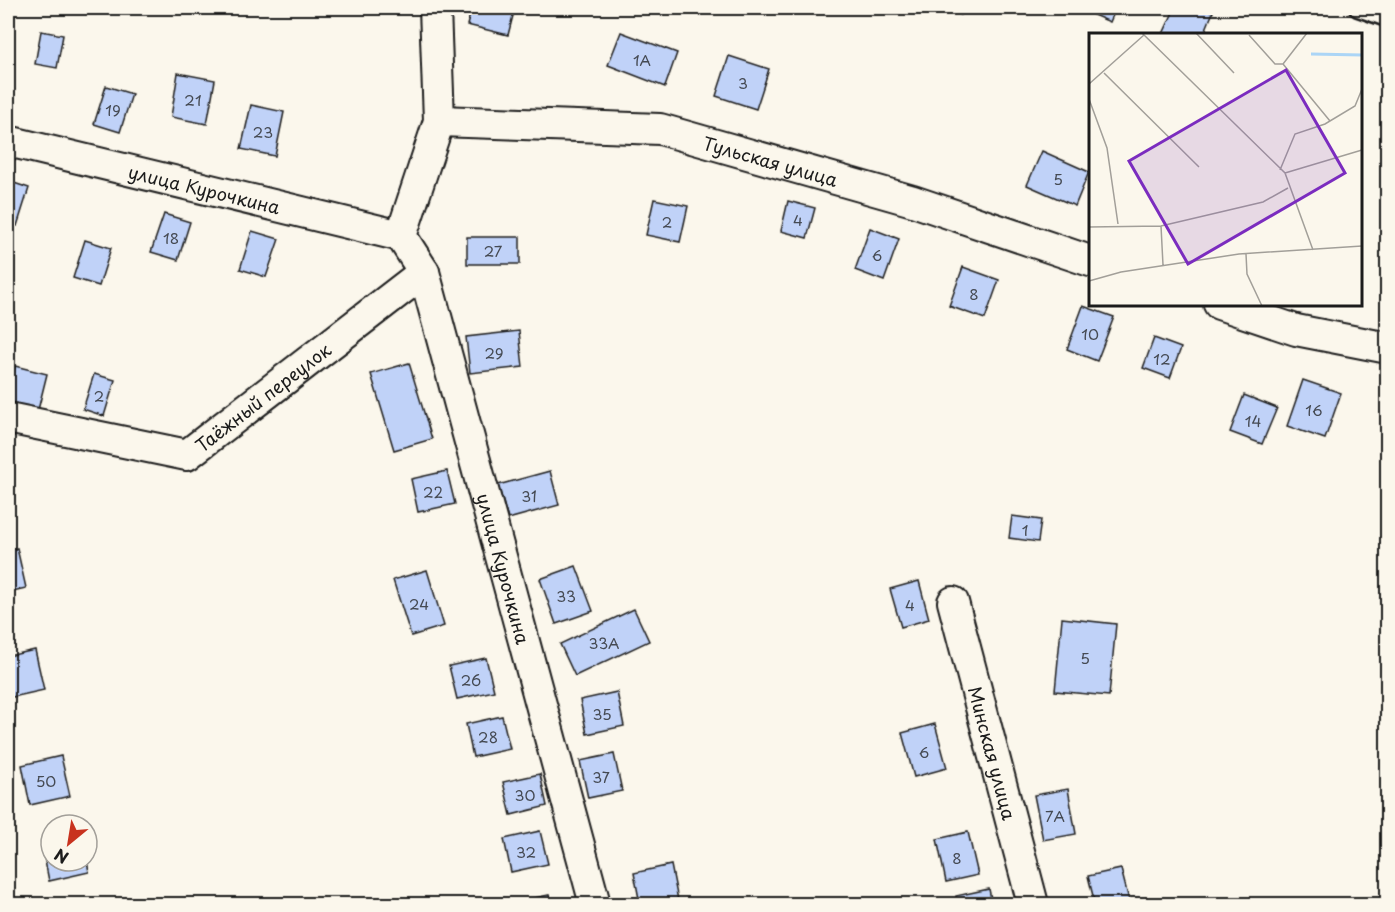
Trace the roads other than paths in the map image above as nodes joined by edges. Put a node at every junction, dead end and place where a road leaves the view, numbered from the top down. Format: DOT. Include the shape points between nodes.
graph roads {
  1 [pos="435,8"];
  2 [pos="1357,8"];
  3 [pos="1388,19"];
  4 [pos="439,121"];
  5 [pos="8,141"];
  6 [pos="402,236"];
  7 [pos="1089,261"];
  8 [pos="424,272"];
  9 [pos="1225,306"];
  10 [pos="1388,348"];
  11 [pos="8,418"];
  12 [pos="953,602"];
  13 [pos="595,904"];
  14 [pos="1033,904"];
  1 -- 4 [label="street"];
  2 -- 3 [label="lane"];
  4 -- 6 [label="street"];
  4 -- 7 [label="street, Тульская улица" via="660,129 913,201"];
  5 -- 6 [label="street, улица Курочкина"];
  6 -- 8 [label="street, улица Курочкина"];
  8 -- 11 [label="street, Таёжный переулок" via="187,455"];
  8 -- 13 [label="street, улица Курочкина"];
  9 -- 10 [label="street" via="1296,330"];
  12 -- 14 [label="street, Минская улица"];
}
